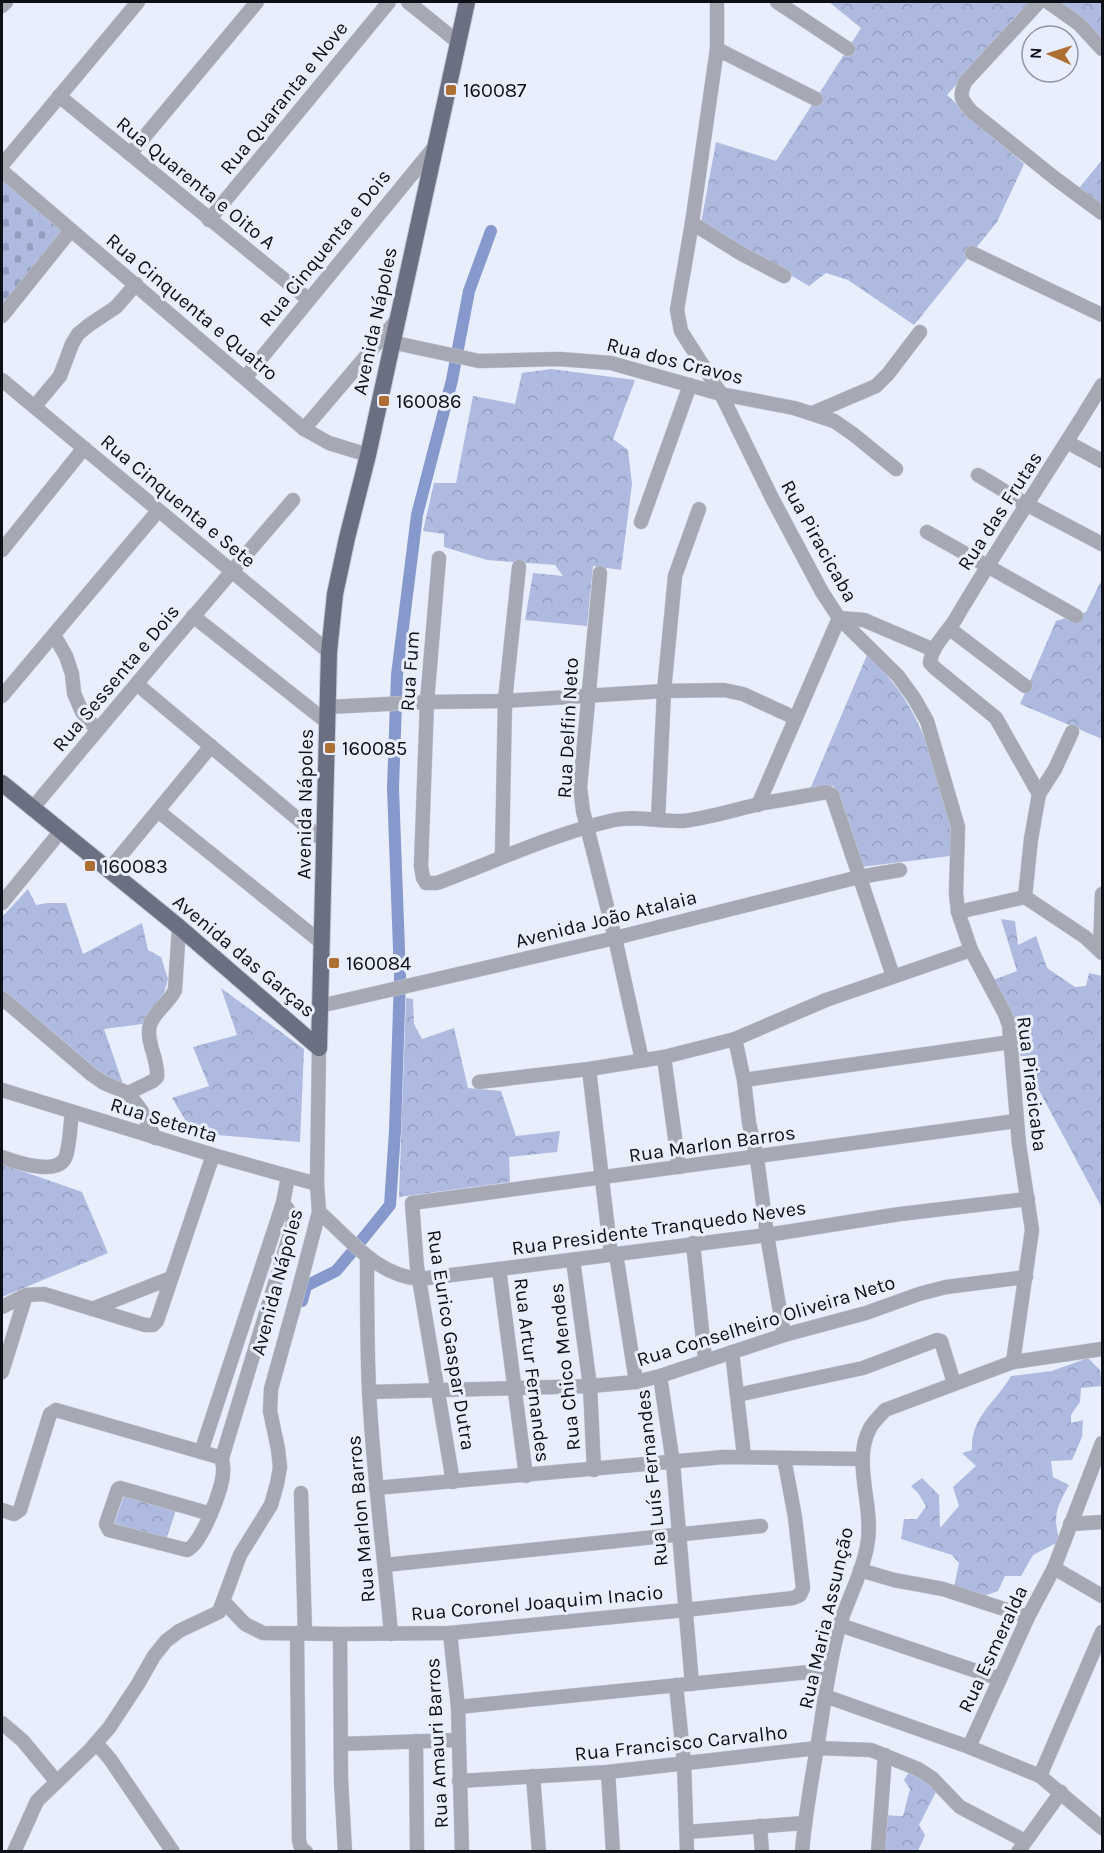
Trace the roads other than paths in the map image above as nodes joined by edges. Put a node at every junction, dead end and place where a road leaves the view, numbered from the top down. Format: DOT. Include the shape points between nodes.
graph roads {
  1 [pos="6,2"];
  2 [pos="138,2"];
  3 [pos="257,2"];
  4 [pos="389,2"];
  5 [pos="408,2"];
  6 [pos="467,2"];
  7 [pos="717,2"];
  8 [pos="777,2"];
  9 [pos="1040,2"];
  10 [pos="1048,2"];
  11 [pos="2,6"];
  12 [pos="459,43"];
  13 [pos="717,49"];
  14 [pos="848,49"];
  15 [pos="1102,49"];
  16 [pos="59,96"];
  17 [pos="816,99"];
  18 [pos="437,144"];
  19 [pos="130,154"];
  20 [pos="2,165"];
  21 [pos="2,171"];
  22 [pos="1102,213"];
  23 [pos="209,220"];
  24 [pos="692,223"];
  25 [pos="71,230"];
  26 [pos="972,253"];
  27 [pos="784,276"];
  28 [pos="136,284"];
  29 [pos="308,299"];
  30 [pos="1102,315"];
  31 [pos="2,316"];
  32 [pos="396,321"];
  33 [pos="920,332"];
  34 [pos="391,342"];
  35 [pos="245,378"];
  36 [pos="2,380"];
  37 [pos="690,385"];
  38 [pos="1102,386"];
  39 [pos="722,394"];
  40 [pos="35,406"];
  41 [pos="813,413"];
  42 [pos="304,429"];
  43 [pos="1067,442"];
  44 [pos="84,448"];
  45 [pos="368,455"];
  46 [pos="1102,461"];
  47 [pos="896,469"];
  48 [pos="978,475"];
  49 [pos="293,500"];
  50 [pos="1026,504"];
  51 [pos="699,509"];
  52 [pos="158,511"];
  53 [pos="641,522"];
  54 [pos="927,532"];
  55 [pos="1102,544"];
  56 [pos="2,549"];
  57 [pos="439,558"];
  58 [pos="986,566"];
  59 [pos="519,567"];
  60 [pos="230,571"];
  61 [pos="600,573"];
  62 [pos="193,616"];
  63 [pos="1076,616"];
  64 [pos="839,618"];
  65 [pos="950,629"];
  66 [pos="54,635"];
  67 [pos="329,652"];
  68 [pos="932,654"];
  69 [pos="138,685"];
  70 [pos="1025,686"];
  71 [pos="664,691"];
  72 [pos="2,696"];
  73 [pos="588,696"];
  74 [pos="505,701"];
  75 [pos="427,702"];
  76 [pos="328,715"];
  77 [pos="795,718"];
  78 [pos="98,730"];
  79 [pos="1072,732"];
  80 [pos="211,746"];
  81 [pos="2,783"];
  82 [pos="1040,794"];
  83 [pos="758,805"];
  84 [pos="32,809"];
  85 [pos="158,811"];
  86 [pos="658,820"];
  87 [pos="586,827"];
  88 [pos="60,832"];
  89 [pos="325,843"];
  90 [pos="502,857"];
  91 [pos="900,870"];
  92 [pos="108,871"];
  93 [pos="859,877"];
  94 [pos="1102,894"];
  95 [pos="1025,897"];
  96 [pos="2,903"];
  97 [pos="958,912"];
  98 [pos="178,927"];
  99 [pos="615,938"];
  100 [pos="322,943"];
  101 [pos="971,950"];
  102 [pos="1101,952"];
  103 [pos="893,976"];
  104 [pos="2,998"];
  105 [pos="320,1006"];
  106 [pos="735,1039"];
  107 [pos="1011,1042"];
  108 [pos="319,1048"];
  109 [pos="663,1057"];
  110 [pos="642,1060"];
  111 [pos="589,1069"];
  112 [pos="744,1080"];
  113 [pos="479,1082"];
  114 [pos="2,1090"];
  115 [pos="128,1093"];
  116 [pos="72,1113"];
  117 [pos="1016,1121"];
  118 [pos="155,1138"];
  119 [pos="213,1155"];
  120 [pos="2,1157"];
  121 [pos="757,1158"];
  122 [pos="679,1167"];
  123 [pos="288,1177"];
  124 [pos="603,1178"];
  125 [pos="317,1184"];
  126 [pos="1028,1199"];
  127 [pos="283,1203"];
  128 [pos="412,1203"];
  129 [pos="319,1212"];
  130 [pos="767,1235"];
  131 [pos="693,1244"];
  132 [pos="614,1254"];
  133 [pos="368,1257"];
  134 [pos="573,1260"];
  135 [pos="499,1269"];
  136 [pos="1026,1277"];
  137 [pos="171,1278"];
  138 [pos="420,1279"];
  139 [pos="26,1295"];
  140 [pos="2,1307"];
  141 [pos="92,1309"];
  142 [pos="784,1335"];
  143 [pos="1102,1348"];
  144 [pos="732,1352"];
  145 [pos="705,1360"];
  146 [pos="1013,1362"];
  147 [pos="2,1372"];
  148 [pos="660,1376"];
  149 [pos="636,1382"];
  150 [pos="954,1383"];
  151 [pos="590,1386"];
  152 [pos="516,1389"];
  153 [pos="438,1390"];
  154 [pos="369,1392"];
  155 [pos="737,1395"];
  156 [pos="1102,1446"];
  157 [pos="201,1452"];
  158 [pos="744,1456"];
  159 [pos="222,1458"];
  160 [pos="784,1458"];
  161 [pos="862,1459"];
  162 [pos="673,1463"];
  163 [pos="594,1470"];
  164 [pos="526,1476"];
  165 [pos="453,1482"];
  166 [pos="376,1488"];
  167 [pos="301,1493"];
  168 [pos="2,1510"];
  169 [pos="211,1514"];
  170 [pos="1102,1522"];
  171 [pos="1070,1524"];
  172 [pos="761,1526"];
  173 [pos="678,1536"];
  174 [pos="385,1565"];
  175 [pos="1054,1568"];
  176 [pos="860,1570"];
  177 [pos="1102,1596"];
  178 [pos="793,1598"];
  179 [pos="224,1602"];
  180 [pos="685,1610"];
  181 [pos="1028,1617"];
  182 [pos="840,1626"];
  183 [pos="1102,1632"];
  184 [pos="301,1633"];
  185 [pos="450,1633"];
  186 [pos="340,1634"];
  187 [pos="391,1634"];
  188 [pos="829,1670"];
  189 [pos="1000,1679"];
  190 [pos="692,1684"];
  191 [pos="676,1685"];
  192 [pos="825,1696"];
  193 [pos="458,1707"];
  194 [pos="2,1723"];
  195 [pos="416,1740"];
  196 [pos="458,1740"];
  197 [pos="96,1743"];
  198 [pos="341,1744"];
  199 [pos="818,1748"];
  200 [pos="969,1748"];
  201 [pos="885,1755"];
  202 [pos="684,1763"];
  203 [pos="608,1772"];
  204 [pos="533,1776"];
  205 [pos="1040,1776"];
  206 [pos="56,1781"];
  207 [pos="459,1781"];
  208 [pos="1062,1792"];
  209 [pos="804,1823"];
  210 [pos="760,1826"];
  211 [pos="1102,1828"];
  212 [pos="687,1832"];
  213 [pos="1021,1846"];
  214 [pos="14,1851"];
  215 [pos="173,1851"];
  216 [pos="306,1851"];
  217 [pos="345,1851"];
  218 [pos="417,1851"];
  219 [pos="462,1851"];
  220 [pos="539,1851"];
  221 [pos="613,1851"];
  222 [pos="687,1851"];
  223 [pos="762,1851"];
  224 [pos="802,1851"];
  225 [pos="878,1851"];
  1 -- 11 [label="street"];
  2 -- 16 [label="street"];
  3 -- 19 [label="street"];
  4 -- 23 [label="street, Rua Quaranta e Nove"];
  5 -- 12 [label="street"];
  6 -- 12 [label="main road, Avenida Nápoles"];
  7 -- 13 [label="street, Rua Piracicaba"];
  8 -- 14 [label="street"];
  9 -- 22 [label="street" via="965,82 961,100"];
  10 -- 15 [label="street" via="1079,24"];
  12 -- 18 [label="main road, Avenida Nápoles"];
  13 -- 17 [label="street"];
  13 -- 24 [label="street, Rua Piracicaba"];
  16 -- 19 [label="street, Rua Quarenta e Oito A"];
  16 -- 20 [label="street"];
  18 -- 29 [label="street, Rua Cinquenta e Dois"];
  18 -- 32 [label="main road, Avenida Nápoles"];
  19 -- 23 [label="street, Rua Quarenta e Oito A"];
  21 -- 25 [label="street, Rua Cinquenta e Quatro"];
  23 -- 29 [label="street, Rua Quarenta e Oito A"];
  24 -- 27 [label="street"];
  24 -- 39 [label="street, Rua Piracicaba" via="678,321"];
  25 -- 28 [label="street, Rua Cinquenta e Quatro"];
  25 -- 31 [label="street"];
  26 -- 30 [label="street"];
  28 -- 35 [label="street, Rua Cinquenta e Quatro"];
  28 -- 40 [label="street" via="116,307 78,334 60,376"];
  29 -- 35 [label="street, Rua Cinquenta e Dois"];
  32 -- 34 [label="main road, Avenida Nápoles"];
  32 -- 42 [label="street"];
  33 -- 41 [label="street" via="876,386"];
  34 -- 37 [label="street, Rua dos Cravos" via="479,361 559,359 611,363"];
  34 -- 45 [label="main road, Avenida Nápoles"];
  35 -- 42 [label="street, Rua Cinquenta e Quatro"];
  36 -- 40 [label="street, Rua Cinquenta e Sete"];
  37 -- 39 [label="street, Rua dos Cravos"];
  37 -- 53 [label="street"];
  38 -- 43 [label="street, Rua das Frutas"];
  39 -- 41 [label="street, Rua dos Cravos"];
  39 -- 64 [label="street, Rua Piracicaba" via="772,500"];
  40 -- 44 [label="street, Rua Cinquenta e Sete"];
  41 -- 47 [label="street, Rua dos Cravos" via="834,421"];
  42 -- 45 [label="street, Rua Cinquenta e Quatro" via="329,443"];
  43 -- 46 [label="street"];
  43 -- 50 [label="street, Rua das Frutas"];
  44 -- 52 [label="street, Rua Cinquenta e Sete"];
  44 -- 56 [label="street"];
  45 -- 67 [label="main road, Avenida Nápoles" via="338,583"];
  48 -- 50 [label="street"];
  49 -- 60 [label="street, Rua Sessenta e Dois"];
  50 -- 55 [label="street"];
  50 -- 58 [label="street, Rua das Frutas"];
  51 -- 71 [label="street" via="675,576"];
  52 -- 60 [label="street, Rua Cinquenta e Sete"];
  52 -- 66 [label="street"];
  54 -- 58 [label="street"];
  57 -- 75 [label="street, Rua Fum"];
  58 -- 63 [label="street"];
  58 -- 65 [label="street, Rua das Frutas"];
  59 -- 74 [label="street"];
  60 -- 62 [label="street, Rua Sessenta e Dois"];
  60 -- 67 [label="street, Rua Cinquenta e Sete"];
  61 -- 73 [label="street, Rua Delfin Neto"];
  62 -- 69 [label="street, Rua Sessenta e Dois"];
  62 -- 76 [label="street"];
  64 -- 68 [label="street" via="864,620"];
  64 -- 77 [label="street"];
  64 -- 97 [label="street, Rua Piracicaba" via="898,676 927,721 958,827"];
  65 -- 68 [label="street, Rua das Frutas"];
  65 -- 70 [label="street"];
  66 -- 72 [label="street"];
  66 -- 78 [label="street" via="66,656 82,712"];
  67 -- 76 [label="main road, Avenida Nápoles"];
  68 -- 82 [label="street" via="932,666 996,718"];
  69 -- 78 [label="street, Rua Sessenta e Dois"];
  69 -- 80 [label="street"];
  71 -- 73 [label="street"];
  71 -- 77 [label="street" via="734,691"];
  71 -- 86 [label="street"];
  73 -- 74 [label="street"];
  73 -- 87 [label="street, Rua Delfin Neto" via="580,787"];
  74 -- 75 [label="street"];
  74 -- 90 [label="street"];
  75 -- 76 [label="street" via="396,703"];
  75 -- 90 [label="street, Rua Fum" via="423,878 426,883 437,883"];
  76 -- 89 [label="main road, Avenida Nápoles"];
  77 -- 83 [label="street"];
  78 -- 84 [label="street, Rua Sessenta e Dois"];
  79 -- 82 [label="street"];
  80 -- 85 [label="street"];
  80 -- 89 [label="street"];
  81 -- 84 [label="main road, Avenida das Garças"];
  82 -- 95 [label="street"];
  83 -- 86 [label="street" via="712,817"];
  83 -- 93 [label="street" via="827,792 832,795"];
  84 -- 88 [label="main road, Avenida das Garças"];
  85 -- 92 [label="street"];
  85 -- 100 [label="street"];
  86 -- 87 [label="street" via="632,817"];
  87 -- 90 [label="street"];
  87 -- 99 [label="street, Rua Delfin Neto"];
  88 -- 92 [label="main road, Avenida das Garças"];
  88 -- 96 [label="street"];
  89 -- 100 [label="main road, Avenida Nápoles"];
  91 -- 93 [label="street, Avenida João Atalaia"];
  92 -- 98 [label="main road, Avenida das Garças"];
  93 -- 99 [label="street, Avenida João Atalaia"];
  93 -- 103 [label="street"];
  94 -- 102 [label="street"];
  95 -- 97 [label="street"];
  95 -- 102 [label="street"];
  97 -- 101 [label="street, Rua Piracicaba"];
  98 -- 108 [label="main road, Avenida das Garças"];
  98 -- 115 [label="street" via="175,990 152,1021 149,1033 156,1077"];
  99 -- 105 [label="street, Avenida João Atalaia"];
  99 -- 110 [label="street, Rua Delfin Neto"];
  100 -- 105 [label="main road, Avenida Nápoles"];
  101 -- 103 [label="street"];
  101 -- 107 [label="street, Rua Piracicaba" via="1005,1014"];
  103 -- 106 [label="street"];
  104 -- 115 [label="street" via="97,1078"];
  105 -- 108 [label="main road, Avenida Nápoles"];
  106 -- 109 [label="street"];
  106 -- 112 [label="street"];
  107 -- 112 [label="street"];
  107 -- 117 [label="street, Rua Piracicaba"];
  108 -- 125 [label="street, Avenida Nápoles"];
  109 -- 110 [label="street"];
  109 -- 122 [label="street"];
  110 -- 111 [label="street"];
  111 -- 113 [label="street"];
  111 -- 124 [label="street"];
  112 -- 121 [label="street"];
  114 -- 116 [label="street, Rua Setenta"];
  115 -- 118 [label="street"];
  116 -- 118 [label="street, Rua Setenta"];
  116 -- 120 [label="street" via="66,1157 61,1163 42,1167"];
  117 -- 121 [label="street, Rua Marlon Barros"];
  117 -- 126 [label="street, Rua Piracicaba"];
  118 -- 119 [label="street, Rua Setenta"];
  119 -- 123 [label="street, Rua Setenta"];
  119 -- 137 [label="street"];
  121 -- 122 [label="street, Rua Marlon Barros"];
  121 -- 130 [label="street"];
  122 -- 124 [label="street, Rua Marlon Barros"];
  123 -- 125 [label="street, Rua Setenta"];
  123 -- 127 [label="street"];
  124 -- 128 [label="street, Rua Marlon Barros"];
  124 -- 132 [label="street"];
  125 -- 129 [label="street, Avenida Nápoles"];
  126 -- 130 [label="street, Rua Presidente Tranquedo Neves"];
  126 -- 136 [label="street, Rua Piracicaba" via="1032,1230"];
  127 -- 157 [label="street"];
  127 -- 159 [label="street" via="293,1224"];
  128 -- 138 [label="street, Rua Eurico Gaspar Dutra"];
  129 -- 133 [label="street, Rua Presidente Tranquedo Neves"];
  129 -- 179 [label="street, Avenida Nápoles" via="271,1389 270,1411 280,1467 277,1484 271,1505 240,1555"];
  130 -- 131 [label="street, Rua Presidente Tranquedo Neves"];
  130 -- 142 [label="street"];
  131 -- 132 [label="street, Rua Presidente Tranquedo Neves"];
  131 -- 145 [label="street"];
  132 -- 134 [label="street, Rua Presidente Tranquedo Neves"];
  132 -- 149 [label="street"];
  133 -- 138 [label="street, Rua Presidente Tranquedo Neves" via="389,1272"];
  133 -- 154 [label="street, Rua Marlon Barros"];
  134 -- 135 [label="street, Rua Presidente Tranquedo Neves"];
  134 -- 151 [label="street, Rua Chico Mendes"];
  135 -- 138 [label="street, Rua Presidente Tranquedo Neves"];
  135 -- 152 [label="street, Rua Artur Fernandes"];
  136 -- 142 [label="street, Rua Conselheiro Oliveira Neto" via="946,1287"];
  136 -- 146 [label="street, Rua Piracicaba"];
  137 -- 141 [label="street"];
  137 -- 141 [label="street" via="153,1325"];
  138 -- 153 [label="street, Rua Eurico Gaspar Dutra"];
  139 -- 140 [label="street"];
  139 -- 141 [label="street" via="44,1294"];
  139 -- 147 [label="street"];
  142 -- 144 [label="street, Rua Conselheiro Oliveira Neto"];
  143 -- 146 [label="street, Rua Maria Assunção"];
  144 -- 145 [label="street, Rua Conselheiro Oliveira Neto"];
  144 -- 155 [label="street"];
  145 -- 148 [label="street, Rua Conselheiro Oliveira Neto"];
  146 -- 150 [label="street, Rua Maria Assunção"];
  148 -- 149 [label="street, Rua Conselheiro Oliveira Neto"];
  148 -- 162 [label="street, Rua Luís Fernandes"];
  149 -- 151 [label="street, Rua Conselheiro Oliveira Neto"];
  150 -- 155 [label="street" via="938,1340 863,1368"];
  150 -- 161 [label="street, Rua Maria Assunção" via="885,1410 871,1426"];
  151 -- 152 [label="street, Rua Conselheiro Oliveira Neto"];
  151 -- 163 [label="street, Rua Chico Mendes"];
  152 -- 153 [label="street, Rua Conselheiro Oliveira Neto"];
  152 -- 164 [label="street, Rua Artur Fernandes"];
  153 -- 154 [label="street, Rua Conselheiro Oliveira Neto"];
  153 -- 165 [label="street, Rua Eurico Gaspar Dutra"];
  154 -- 166 [label="street, Rua Marlon Barros"];
  155 -- 158 [label="street"];
  156 -- 171 [label="street, Rua Esmeralda"];
  157 -- 159 [label="street"];
  157 -- 168 [label="street" via="53,1410 20,1510 14,1514"];
  158 -- 160 [label="street"];
  158 -- 162 [label="street"];
  159 -- 169 [label="street" via="224,1471"];
  160 -- 161 [label="street"];
  160 -- 178 [label="street, Rua Maria Assunção" via="803,1587 800,1595"];
  161 -- 176 [label="street, Rua Maria Assunção" via="869,1506 868,1540"];
  162 -- 163 [label="street"];
  162 -- 173 [label="street, Rua Luís Fernandes"];
  163 -- 164 [label="street"];
  164 -- 165 [label="street"];
  165 -- 166 [label="street"];
  166 -- 174 [label="street, Rua Marlon Barros"];
  167 -- 184 [label="street"];
  169 -- 169 [label="street" via="120,1488 106,1524 109,1530 187,1550 195,1545"];
  170 -- 171 [label="street"];
  171 -- 175 [label="street, Rua Esmeralda"];
  172 -- 173 [label="street"];
  173 -- 174 [label="street"];
  173 -- 180 [label="street, Rua Luís Fernandes"];
  174 -- 187 [label="street, Rua Marlon Barros"];
  175 -- 177 [label="street"];
  175 -- 181 [label="street, Rua Esmeralda"];
  176 -- 181 [label="street" via="943,1589"];
  176 -- 182 [label="street, Rua Maria Assunção"];
  178 -- 180 [label="street, Rua Coronel Joaquim Inacio"];
  179 -- 184 [label="street, Rua Coronel Joaquim Inacio" via="255,1631"];
  179 -- 197 [label="street" via="219,1612 178,1631 166,1641"];
  180 -- 185 [label="street, Rua Coronel Joaquim Inacio"];
  180 -- 190 [label="street, Rua Luís Fernandes"];
  181 -- 189 [label="street, Rua Esmeralda"];
  182 -- 188 [label="street, Rua Maria Assunção"];
  182 -- 189 [label="street"];
  183 -- 205 [label="street"];
  184 -- 186 [label="street, Rua Coronel Joaquim Inacio"];
  184 -- 216 [label="street" via="299,1840"];
  185 -- 187 [label="street, Rua Coronel Joaquim Inacio"];
  185 -- 193 [label="street, Rua Amauri Barros"];
  186 -- 187 [label="street, Rua Coronel Joaquim Inacio"];
  186 -- 198 [label="street"];
  188 -- 190 [label="street"];
  188 -- 192 [label="street, Rua Maria Assunção"];
  189 -- 200 [label="street, Rua Esmeralda"];
  190 -- 191 [label="street"];
  191 -- 193 [label="street"];
  191 -- 202 [label="street"];
  192 -- 199 [label="street, Rua Maria Assunção"];
  192 -- 200 [label="street"];
  193 -- 196 [label="street, Rua Amauri Barros"];
  194 -- 206 [label="street" via="23,1741"];
  195 -- 196 [label="street"];
  195 -- 198 [label="street"];
  195 -- 218 [label="street"];
  196 -- 207 [label="street, Rua Amauri Barros"];
  197 -- 206 [label="street"];
  197 -- 215 [label="street"];
  198 -- 217 [label="street"];
  199 -- 201 [label="street, Rua Francisco Carvalho" via="862,1749"];
  199 -- 202 [label="street, Rua Francisco Carvalho"];
  199 -- 209 [label="street, Rua Maria Assunção"];
  200 -- 205 [label="street"];
  201 -- 213 [label="street, Rua Francisco Carvalho" via="932,1778 960,1807"];
  201 -- 225 [label="street"];
  202 -- 203 [label="street, Rua Francisco Carvalho"];
  202 -- 212 [label="street"];
  203 -- 204 [label="street, Rua Francisco Carvalho"];
  203 -- 221 [label="street"];
  204 -- 207 [label="street, Rua Francisco Carvalho"];
  204 -- 220 [label="street"];
  205 -- 208 [label="street"];
  206 -- 214 [label="street" via="37,1801"];
  207 -- 219 [label="street, Rua Amauri Barros"];
  208 -- 211 [label="street"];
  208 -- 213 [label="street"];
  209 -- 210 [label="street"];
  209 -- 224 [label="street, Rua Maria Assunção"];
  210 -- 212 [label="street"];
  210 -- 223 [label="street"];
  212 -- 222 [label="street"];
}
